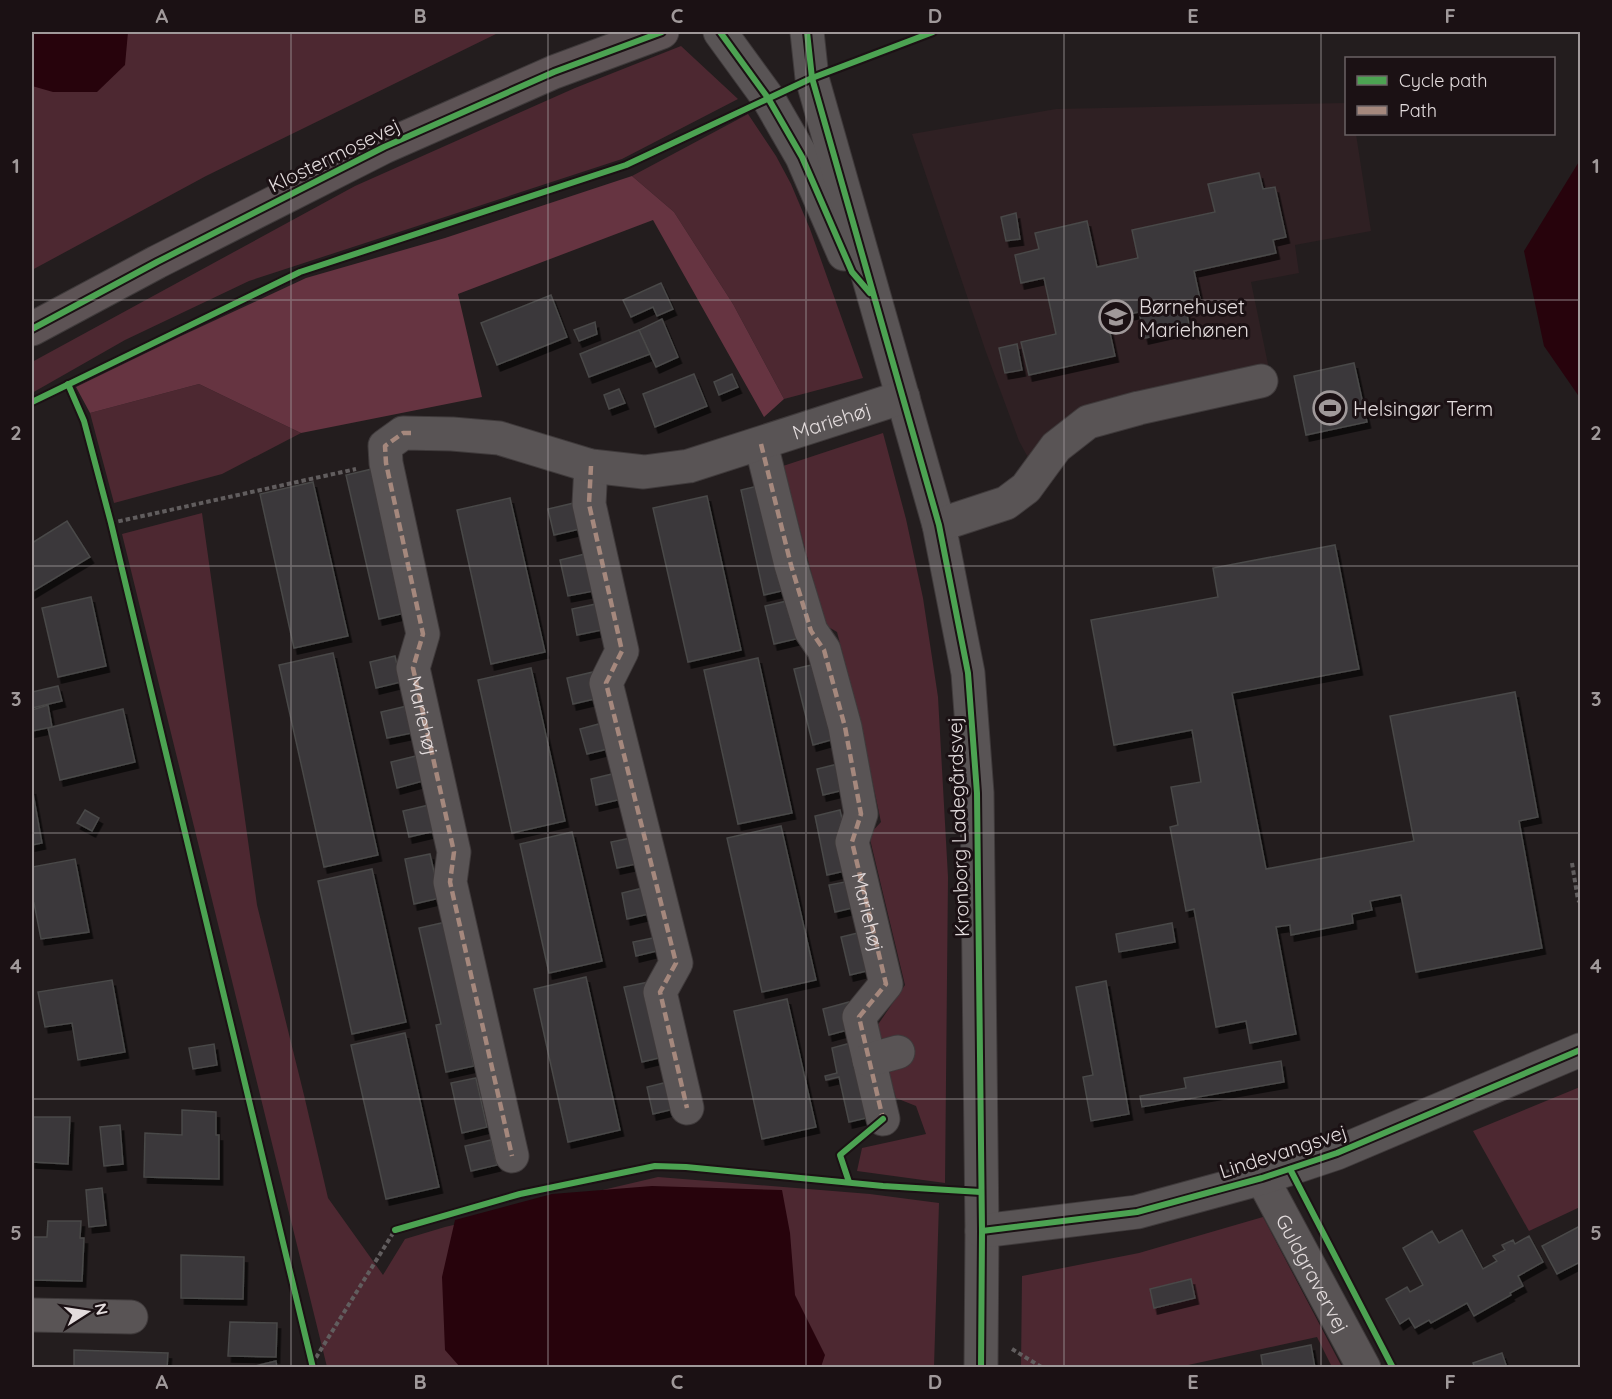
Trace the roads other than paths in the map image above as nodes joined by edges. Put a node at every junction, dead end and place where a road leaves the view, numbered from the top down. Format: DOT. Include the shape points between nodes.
graph roads {
  1 [pos="662,32"];
  2 [pos="720,32"];
  3 [pos="807,32"];
  4 [pos="874,297"];
  5 [pos="32,329"];
  6 [pos="1261,381"];
  7 [pos="903,397"];
  8 [pos="760,444"];
  9 [pos="591,466"];
  10 [pos="939,525"];
  11 [pos="1581,1050"];
  12 [pos="687,1108"];
  13 [pos="883,1119"];
  14 [pos="512,1156"];
  15 [pos="1262,1178"];
  16 [pos="982,1231"];
  17 [pos="32,1315"];
  18 [pos="131,1317"];
  19 [pos="981,1368"];
  20 [pos="1364,1368"];
  1 -- 5 [label="main road, Klostermosevej" via="554,72 384,147"];
  2 -- 4 [label="street, Kronborg Ladegårdsvej" via="768,98 802,157 852,272"];
  3 -- 4 [label="street, Kronborg Ladegårdsvej" via="812,78"];
  4 -- 7 [label="street, Kronborg Ladegårdsvej"];
  6 -- 10 [label="street" via="1088,422 1056,447 1026,488 1006,503"];
  7 -- 8 [label="street, Mariehøj"];
  7 -- 10 [label="street, Kronborg Ladegårdsvej"];
  8 -- 9 [label="street, Mariehøj" via="689,466 644,472"];
  8 -- 13 [label="street, Mariehøj" via="810,630 824,650 845,727 861,814 852,842 886,984 859,1017 883,1056"];
  9 -- 12 [label="street" via="589,504 622,651 606,683 675,963 660,992"];
  9 -- 14 [label="street, Mariehøj" via="499,438 403,433 385,446 423,634 412,669 454,852 450,882"];
  10 -- 16 [label="street, Kronborg Ladegårdsvej" via="968,673 977,793"];
  11 -- 15 [label="street, Lindevangsvej" via="1337,1153"];
  15 -- 16 [label="street, Lindevangsvej" via="1137,1212"];
  15 -- 20 [label="street, Guldgravervej"];
  16 -- 19 [label="street, Kronborg Ladegårdsvej"];
  17 -- 18 [label="street"];
}
